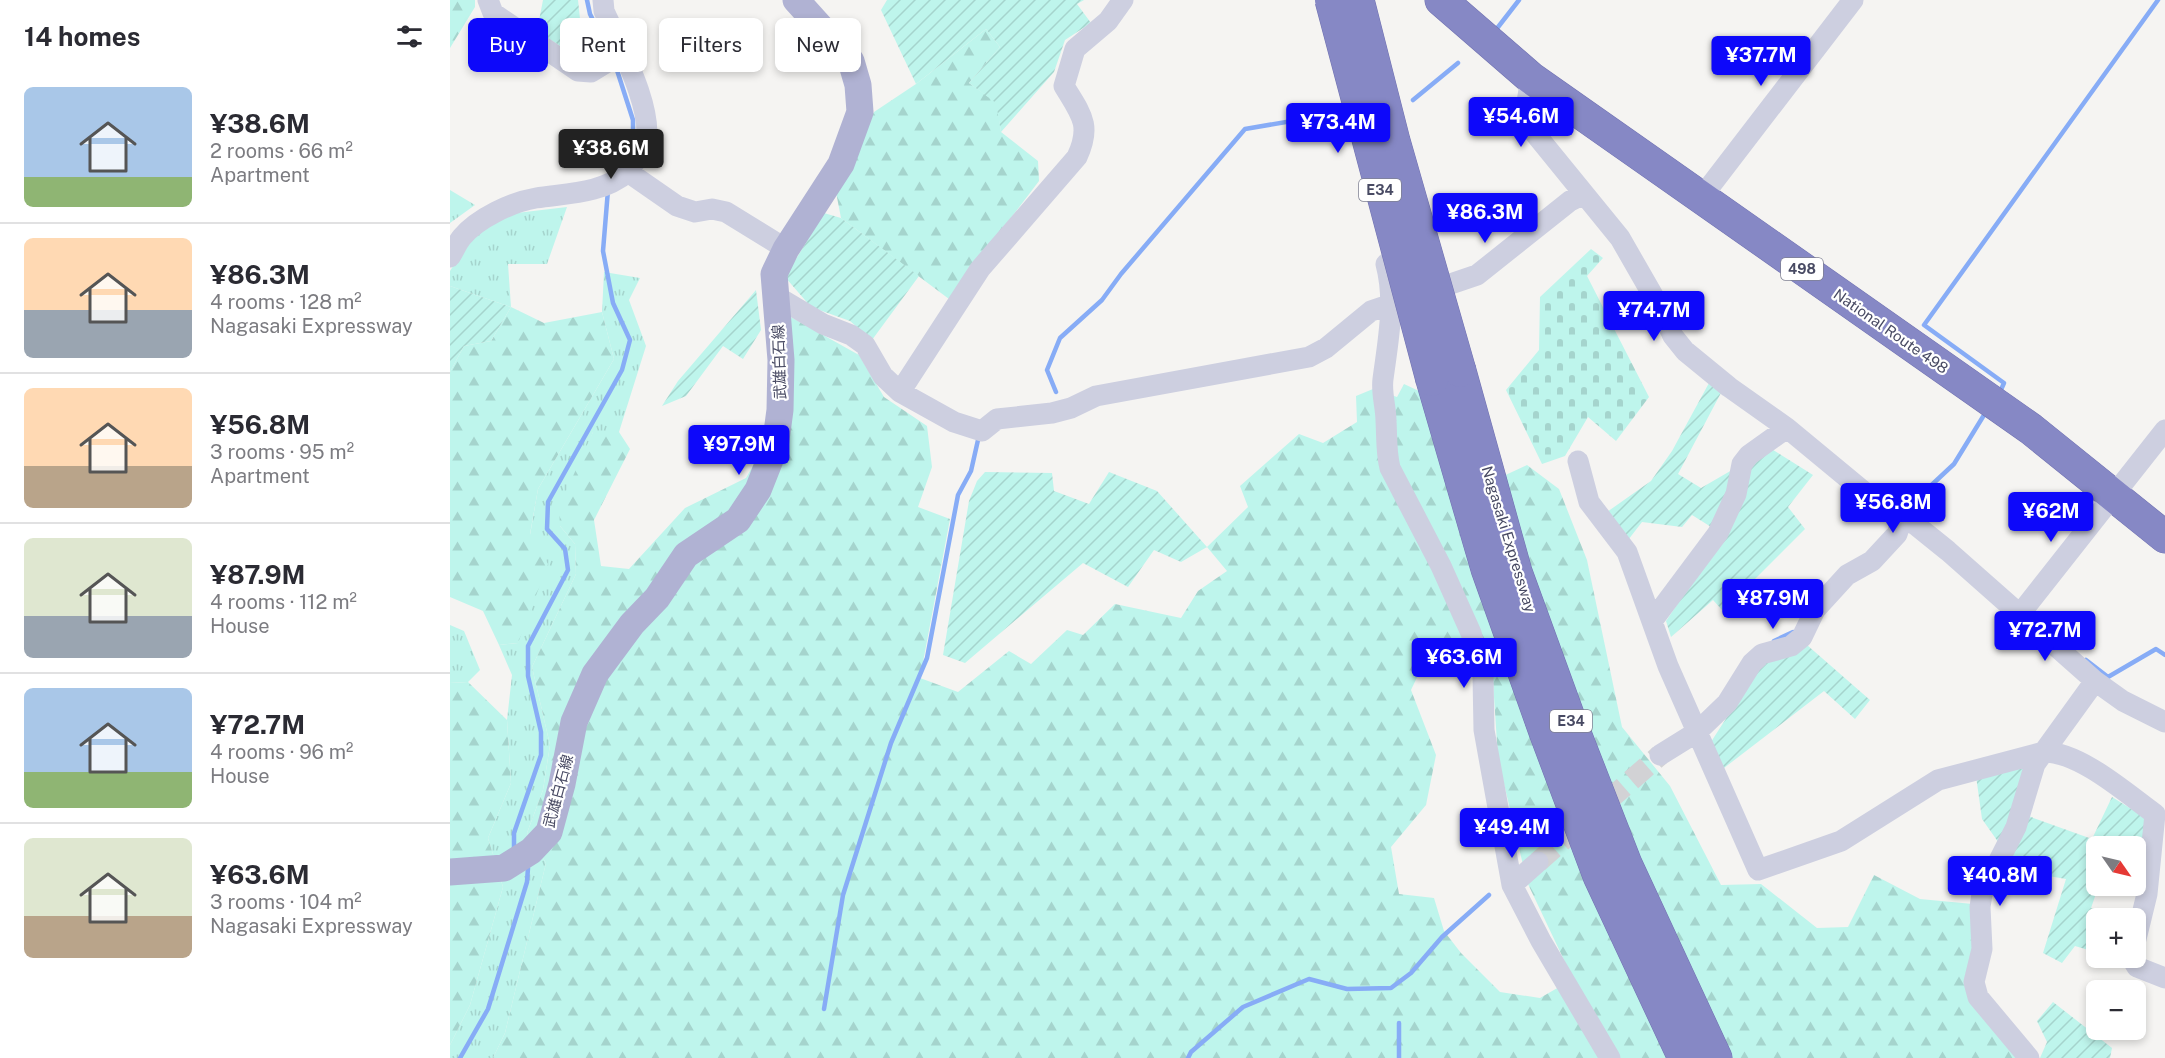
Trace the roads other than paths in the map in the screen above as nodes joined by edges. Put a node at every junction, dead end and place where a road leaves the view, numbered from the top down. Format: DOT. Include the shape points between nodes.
graph roads {
  1 [pos="488,0"];
  2 [pos="603,0"];
  3 [pos="796,0"];
  4 [pos="1123,0"];
  5 [pos="1319,0"];
  6 [pos="1331,0"];
  7 [pos="1358,0"];
  8 [pos="1441,0"];
  9 [pos="1853,0"];
  10 [pos="607,18"];
  11 [pos="560,59"];
  12 [pos="631,72"];
  13 [pos="1531,78"];
  14 [pos="615,181"];
  15 [pos="1584,194"];
  16 [pos="1701,198"];
  17 [pos="786,249"];
  18 [pos="450,257"];
  19 [pos="776,296"];
  20 [pos="1391,305"];
  21 [pos="1446,375"];
  22 [pos="900,392"];
  23 [pos="1788,428"];
  24 [pos="2165,430"];
  25 [pos="1578,461"];
  26 [pos="2114,495"];
  27 [pos="1903,517"];
  28 [pos="2165,537"];
  29 [pos="2020,614"];
  30 [pos="1653,620"];
  31 [pos="2095,681"];
  32 [pos="2165,722"];
  33 [pos="1697,732"];
  34 [pos="2043,752"];
  35 [pos="1660,755"];
  36 [pos="1538,862"];
  37 [pos="450,872"];
  38 [pos="1512,885"];
  39 [pos="2144,908"];
  40 [pos="2140,968"];
  41 [pos="2165,978"];
  42 [pos="1610,1058"];
  43 [pos="1684,1058"];
  44 [pos="1716,1058"];
  45 [pos="2029,1058"];
  1 -- 11 [label="street" via="493,13"];
  2 -- 10 [label="street"];
  3 -- 17 [label="main road, 武雄白石線" via="851,61 860,112 841,164"];
  4 -- 22 [label="street" via="1108,21 1075,49 1064,86 1085,120 1084,142 1077,157 980,269"];
  5 -- 20 [label="street" via="1392,286"];
  6 -- 21 [label="highway, Nagasaki Expressway / E34, bridge"];
  7 -- 21 [label="highway, Nagasaki Expressway / E34, bridge"];
  8 -- 13 [label="highway, National Route 498 / 498"];
  9 -- 16 [label="street"];
  12 -- 14 [label="street" via="646,118 645,147"];
  13 -- 15 [label="street" via="1526,108 1532,130"];
  13 -- 16 [label="highway, National Route 498 / 498"];
  14 -- 17 [label="street" via="677,207 695,212 726,212"];
  14 -- 18 [label="street" via="512,205 476,225 462,237"];
  15 -- 20 [label="street" via="1477,275"];
  15 -- 23 [label="street" via="1620,238 1685,351"];
  16 -- 26 [label="highway, National Route 498 / 498" via="2031,429"];
  17 -- 19 [label="main road, 武雄白石線" via="774,274"];
  19 -- 22 [label="street" via="865,345 883,376"];
  19 -- 37 [label="main road, 武雄白石線" via="780,410 775,447 758,490 738,520 686,555 657,598 595,674 574,722 549,832 531,851 504,868"];
  20 -- 22 [label="street" via="1371,311 1310,357 1096,396 1052,413 997,419 982,431 954,422"];
  20 -- 38 [label="street" via="1383,381 1386,453 1471,633 1483,676 1484,730"];
  21 -- 43 [label="highway, Nagasaki Expressway / E34" via="1487,569 1599,876"];
  21 -- 44 [label="highway, Nagasaki Expressway / E34" via="1626,864"];
  23 -- 27 [label="street" via="1868,495"];
  23 -- 30 [label="street" via="1749,455 1718,533"];
  24 -- 26 [label="street"];
  25 -- 30 [label="street" via="1589,502 1627,552"];
  26 -- 28 [label="highway, National Route 498 / 498"];
  26 -- 29 [label="street"];
  27 -- 29 [label="street"];
  27 -- 33 [label="street" via="1897,534 1872,561 1847,575 1815,610 1802,637 1791,646 1762,654 1752,663 1727,703"];
  29 -- 31 [label="street"];
  30 -- 33 [label="street"];
  31 -- 32 [label="street"];
  31 -- 34 [label="street"];
  33 -- 34 [label="street" via="1758,870 1841,841 1938,780"];
  33 -- 35 [label="street"];
  34 -- 39 [label="street" via="2059,752 2092,770 2155,814"];
  34 -- 45 [label="street" via="2035,764 2016,827 1982,894 1982,950 1974,982 1978,997"];
  36 -- 38 [label="street"];
  38 -- 42 [label="street"];
  40 -- 41 [label="street"];
}
